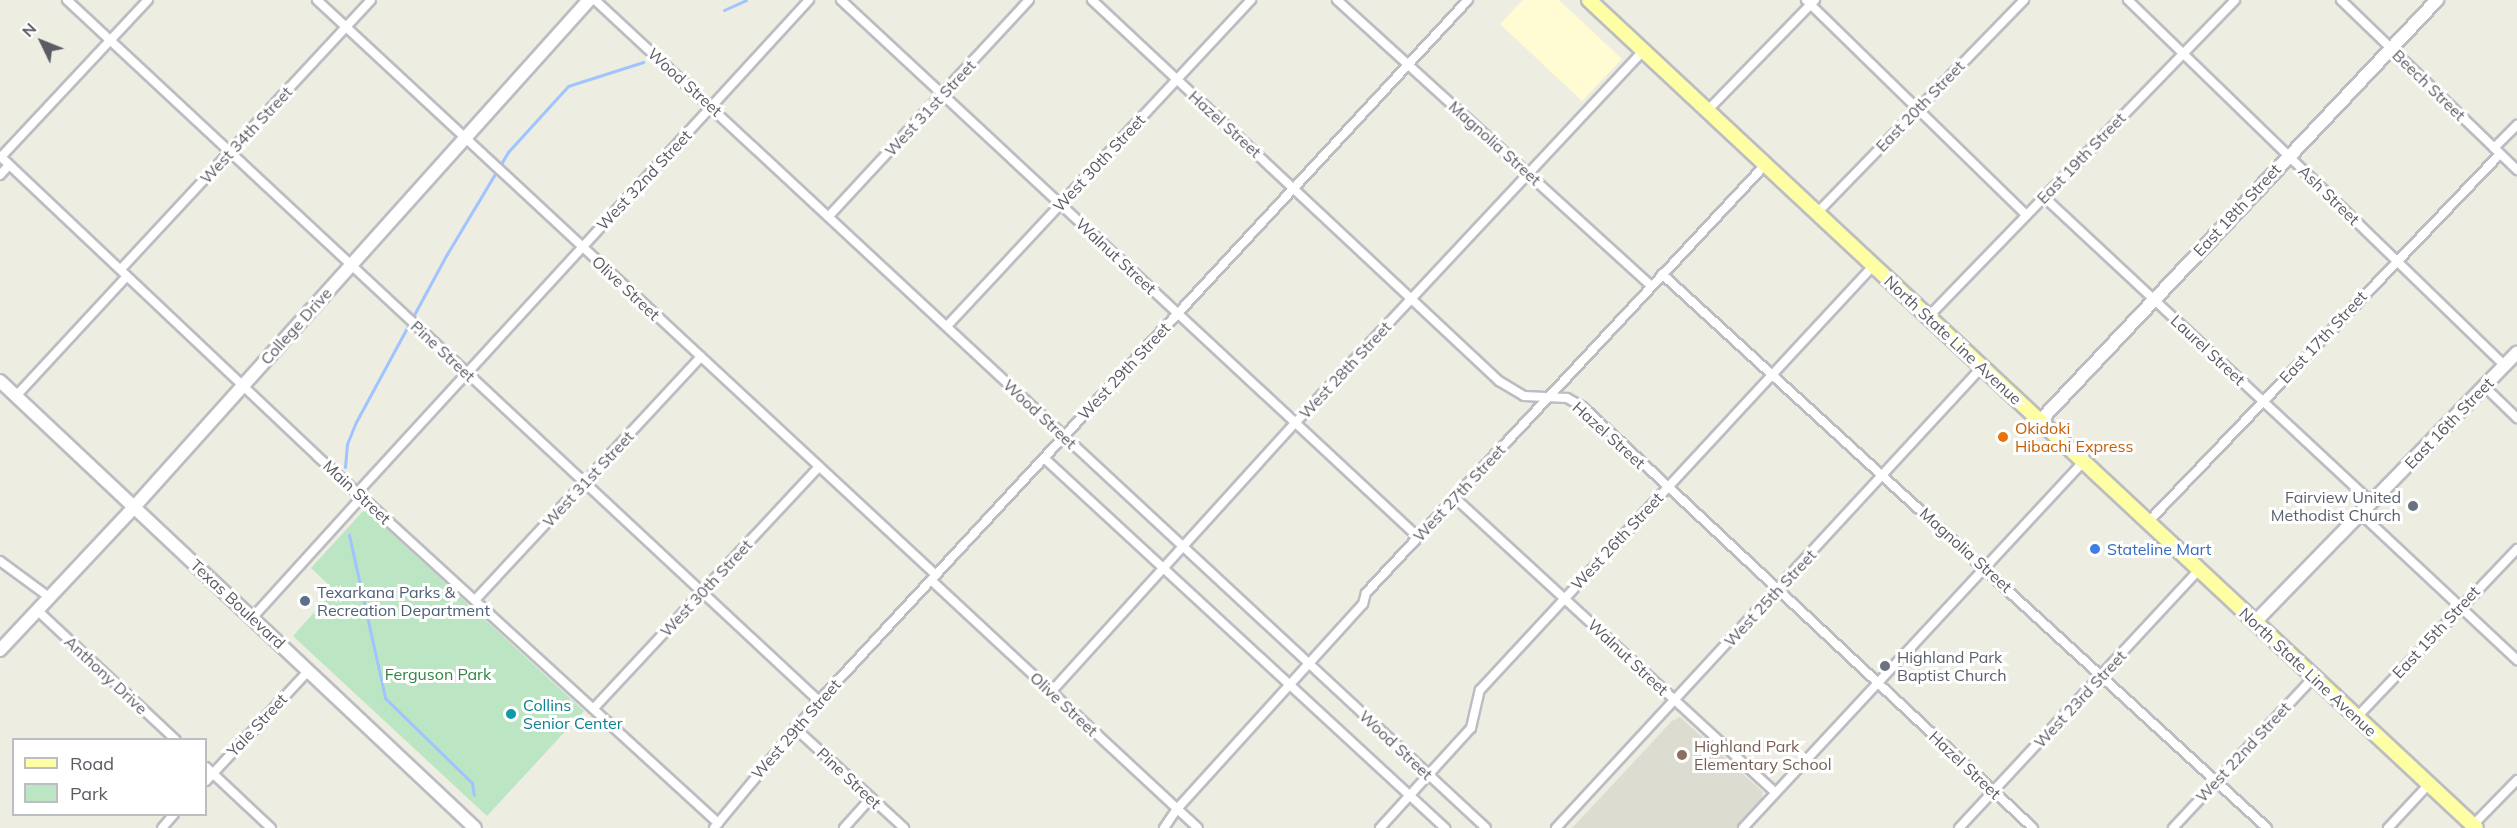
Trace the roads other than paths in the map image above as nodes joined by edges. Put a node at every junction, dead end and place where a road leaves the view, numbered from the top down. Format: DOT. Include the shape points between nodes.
graph roads {
  1 [pos="68,0"];
  2 [pos="147,0"];
  3 [pos="317,0"];
  4 [pos="370,0"];
  5 [pos="589,0"];
  6 [pos="595,0"];
  7 [pos="809,0"];
  8 [pos="841,0"];
  9 [pos="1029,0"];
  10 [pos="1092,0"];
  11 [pos="1251,0"];
  12 [pos="1337,0"];
  13 [pos="1468,0"];
  14 [pos="2128,0"];
  15 [pos="2235,0"];
  16 [pos="2341,0"];
  17 [pos="2437,0"];
  18 [pos="1811,1"];
  19 [pos="2019,2"];
  20 [pos="1598,3"];
  21 [pos="345,27"];
  22 [pos="110,40"];
  23 [pos="2391,48"];
  24 [pos="1643,51"];
  25 [pos="2183,54"];
  26 [pos="1408,64"];
  27 [pos="1176,80"];
  28 [pos="943,95"];
  29 [pos="712,106"];
  30 [pos="1918,109"];
  31 [pos="1707,111"];
  32 [pos="2517,125"];
  33 [pos="464,137"];
  34 [pos="2497,151"];
  35 [pos="229,153"];
  36 [pos="2288,155"];
  37 [pos="1,157"];
  38 [pos="9,165"];
  39 [pos="1765,165"];
  40 [pos="2517,171"];
  41 [pos="1528,173"];
  42 [pos="0,175"];
  43 [pos="1294,188"];
  44 [pos="2044,197"];
  45 [pos="1060,204"];
  46 [pos="1816,213"];
  47 [pos="2026,215"];
  48 [pos="829,216"];
  49 [pos="582,247"];
  50 [pos="2396,260"];
  51 [pos="351,264"];
  52 [pos="1873,266"];
  53 [pos="124,273"];
  54 [pos="1662,274"];
  55 [pos="1651,286"];
  56 [pos="1412,298"];
  57 [pos="2154,300"];
  58 [pos="1178,313"];
  59 [pos="1928,316"];
  60 [pos="947,326"];
  61 [pos="2517,353"];
  62 [pos="701,357"];
  63 [pos="2505,366"];
  64 [pos="1982,367"];
  65 [pos="466,373"];
  66 [pos="1773,374"];
  67 [pos="0,381"];
  68 [pos="242,386"];
  69 [pos="2485,387"];
  70 [pos="16,396"];
  71 [pos="1548,397"];
  72 [pos="2262,401"];
  73 [pos="2517,418"];
  74 [pos="2040,421"];
  75 [pos="1296,422"];
  76 [pos="1064,437"];
  77 [pos="1044,458"];
  78 [pos="2083,462"];
  79 [pos="819,467"];
  80 [pos="1883,475"];
  81 [pos="583,484"];
  82 [pos="1667,488"];
  83 [pos="359,495"];
  84 [pos="1455,498"];
  85 [pos="2372,503"];
  86 [pos="135,506"];
  87 [pos="2361,514"];
  88 [pos="2148,522"];
  89 [pos="1418,537"];
  90 [pos="1184,548"];
  91 [pos="2517,549"];
  92 [pos="0,561"];
  93 [pos="1985,567"];
  94 [pos="1166,568"];
  95 [pos="2199,570"];
  96 [pos="933,577"];
  97 [pos="1777,590"];
  98 [pos="703,591"];
  99 [pos="50,597"];
  100 [pos="1564,598"];
  101 [pos="475,600"];
  102 [pos="2460,607"];
  103 [pos="37,610"];
  104 [pos="252,617"];
  105 [pos="2255,622"];
  106 [pos="0,650"];
  107 [pos="2517,660"];
  108 [pos="1308,664"];
  109 [pos="309,670"];
  110 [pos="2102,676"];
  111 [pos="2314,677"];
  112 [pos="1878,683"];
  113 [pos="1288,685"];
  114 [pos="1051,692"];
  115 [pos="1676,700"];
  116 [pos="819,701"];
  117 [pos="594,708"];
  118 [pos="2356,717"];
  119 [pos="795,728"];
  120 [pos="174,738"];
  121 [pos="209,770"];
  122 [pos="1429,776"];
  123 [pos="2215,780"];
  124 [pos="2517,780"];
  125 [pos="2429,784"];
  126 [pos="1774,792"];
  127 [pos="1994,792"];
  128 [pos="1411,796"];
  129 [pos="871,798"];
  130 [pos="1177,809"];
  131 [pos="172,816"];
  132 [pos="716,826"];
  133 [pos="1746,827"];
  134 [pos="2474,827"];
  135 [pos="162,828"];
  136 [pos="270,828"];
  137 [pos="475,828"];
  138 [pos="844,828"];
  139 [pos="904,828"];
  140 [pos="1164,828"];
  141 [pos="1198,828"];
  142 [pos="1380,828"];
  143 [pos="1445,828"];
  144 [pos="1486,828"];
  145 [pos="1556,828"];
  146 [pos="1959,828"];
  147 [pos="2033,828"];
  148 [pos="2173,828"];
  149 [pos="2267,828"];
  150 [pos="2388,828"];
  1 -- 22 [label="street, Pine Street"];
  2 -- 22 [label="street"];
  3 -- 21 [label="street, Olive Street"];
  4 -- 21 [label="street, West 34th Street"];
  5 -- 33 [label="street, College Drive"];
  6 -- 29 [label="street, Wood Street"];
  7 -- 29 [label="street, West 32nd Street"];
  8 -- 28 [label="street, Walnut Street"];
  9 -- 28 [label="street, West 31st Street"];
  10 -- 27 [label="street, Hazel Street"];
  11 -- 27 [label="street, West 30th Street"];
  12 -- 26 [label="street, Magnolia Street"];
  13 -- 26 [label="street, West 29th Street"];
  14 -- 25 [label="street, Ash Street"];
  15 -- 25 [label="street, East 19th Street"];
  16 -- 23 [label="street, Beech Street"];
  17 -- 23 [label="street, East 18th Street"];
  18 -- 30 [label="street"];
  18 -- 31 [label="street"];
  19 -- 30 [label="street, East 20th Street"];
  20 -- 24 [label="main road, North State Line Avenue"];
  21 -- 33 [label="street, Olive Street"];
  21 -- 35 [label="street, West 34th Street"];
  22 -- 35 [label="street, Pine Street"];
  22 -- 37 [label="street"];
  23 -- 34 [label="street, Beech Street"];
  23 -- 36 [label="street, East 18th Street"];
  24 -- 31 [label="main road, North State Line Avenue"];
  24 -- 41 [label="street, West 28th Street"];
  25 -- 36 [label="street, Ash Street"];
  25 -- 44 [label="street, East 19th Street"];
  26 -- 41 [label="street, Magnolia Street"];
  26 -- 43 [label="street, West 29th Street"];
  27 -- 43 [label="street, Hazel Street"];
  27 -- 45 [label="street, West 30th Street"];
  28 -- 45 [label="street, Walnut Street"];
  28 -- 48 [label="street, West 31st Street"];
  29 -- 48 [label="street, Wood Street"];
  29 -- 49 [label="street, West 32nd Street"];
  30 -- 46 [label="street, East 20th Street"];
  30 -- 47 [label="street"];
  31 -- 39 [label="main road, North State Line Avenue"];
  32 -- 34 [label="street, East 17th Street"];
  33 -- 49 [label="street, Olive Street"];
  33 -- 51 [label="street, College Drive"];
  34 -- 40 [label="street, Beech Street"];
  34 -- 50 [label="street, East 17th Street"];
  35 -- 51 [label="street, Pine Street"];
  35 -- 53 [label="street, West 34th Street"];
  36 -- 50 [label="street, Ash Street"];
  36 -- 57 [label="street, East 18th Street"];
  37 -- 38 [label="street, Main Street"];
  38 -- 42 [label="street"];
  38 -- 53 [label="street, Main Street"];
  39 -- 46 [label="main road, North State Line Avenue"];
  39 -- 54 [label="street, West 27th Street"];
  41 -- 55 [label="street, Magnolia Street"];
  41 -- 56 [label="street, West 28th Street"];
  43 -- 56 [label="street, Hazel Street"];
  43 -- 58 [label="street, West 29th Street"];
  44 -- 47 [label="street, East 19th Street"];
  44 -- 57 [label="street, Laurel Street"];
  45 -- 58 [label="street, Walnut Street"];
  45 -- 60 [label="street, West 30th Street"];
  46 -- 52 [label="main road, North State Line Avenue"];
  47 -- 59 [label="street, East 19th Street"];
  48 -- 60 [label="street, Wood Street"];
  49 -- 62 [label="street, Olive Street"];
  49 -- 65 [label="street, West 32nd Street"];
  50 -- 63 [label="street, Ash Street"];
  50 -- 72 [label="street, East 17th Street"];
  51 -- 65 [label="street, Pine Street"];
  51 -- 68 [label="street, College Drive"];
  52 -- 59 [label="main road, North State Line Avenue"];
  52 -- 66 [label="street, West 26th Street"];
  53 -- 68 [label="street, Main Street"];
  53 -- 70 [label="street, West 34th Street"];
  54 -- 55 [label="street, West 27th Street"];
  54 -- 66 [label="street, Magnolia Street"];
  55 -- 71 [label="street, West 27th Street"];
  56 -- 71 [label="street, Hazel Street" via="1499,381 1524,396"];
  56 -- 75 [label="street, West 28th Street"];
  57 -- 72 [label="street, Laurel Street"];
  57 -- 74 [label="street, East 18th Street"];
  58 -- 75 [label="street, Walnut Street"];
  58 -- 76 [label="street, West 29th Street"];
  59 -- 64 [label="main road, North State Line Avenue"];
  60 -- 76 [label="street, Wood Street"];
  61 -- 63 [label="street, East 16th Street"];
  62 -- 79 [label="street, Olive Street"];
  62 -- 81 [label="street, West 31st Street"];
  63 -- 69 [label="street, East 16th Street"];
  64 -- 74 [label="main road, North State Line Avenue"];
  64 -- 80 [label="street, West 25th Street"];
  65 -- 81 [label="street, Pine Street"];
  65 -- 83 [label="street, West 32nd Street"];
  66 -- 80 [label="street, Magnolia Street"];
  66 -- 82 [label="street, West 26th Street"];
  67 -- 70 [label="street, Texas Boulevard"];
  68 -- 83 [label="street, Main Street"];
  68 -- 86 [label="street, College Drive"];
  69 -- 73 [label="street"];
  69 -- 85 [label="street, East 16th Street"];
  70 -- 86 [label="street, Texas Boulevard"];
  71 -- 82 [label="street, Hazel Street" via="1567,398 1583,407"];
  71 -- 84 [label="street, West 27th Street"];
  72 -- 85 [label="street, Laurel Street"];
  72 -- 88 [label="street, East 17th Street"];
  74 -- 78 [label="main road, North State Line Avenue"];
  75 -- 89 [label="street, Walnut Street"];
  75 -- 90 [label="street, West 28th Street"];
  76 -- 77 [label="street, West 29th Street"];
  76 -- 90 [label="street, Wood Street"];
  77 -- 94 [label="street, Wood Street"];
  77 -- 96 [label="street, West 29th Street"];
  78 -- 88 [label="main road, North State Line Avenue"];
  78 -- 93 [label="street"];
  79 -- 96 [label="street, Olive Street"];
  79 -- 98 [label="street, West 30th Street"];
  80 -- 93 [label="street, Magnolia Street"];
  80 -- 97 [label="street, West 25th Street"];
  81 -- 98 [label="street, Pine Street"];
  81 -- 101 [label="street, West 31st Street"];
  82 -- 97 [label="street, Hazel Street"];
  82 -- 100 [label="street, West 26th Street"];
  83 -- 101 [label="street, Main Street"];
  83 -- 104 [label="street, West 32nd Street"];
  84 -- 89 [label="street, West 27th Street"];
  84 -- 100 [label="street, Walnut Street"];
  85 -- 87 [label="street, East 16th Street"];
  86 -- 99 [label="street, College Drive"];
  86 -- 104 [label="street, Texas Boulevard"];
  87 -- 102 [label="street"];
  87 -- 105 [label="street, East 16th Street"];
  88 -- 95 [label="main road, North State Line Avenue"];
  89 -- 108 [label="street, West 27th Street"];
  90 -- 94 [label="street, West 28th Street"];
  90 -- 108 [label="street, Wood Street"];
  91 -- 102 [label="street, East 15th Street"];
  92 -- 99 [label="street"];
  93 -- 110 [label="street, Magnolia Street"];
  93 -- 112 [label="street"];
  94 -- 113 [label="street, Wood Street"];
  94 -- 114 [label="street, West 28th Street"];
  95 -- 105 [label="main road, North State Line Avenue"];
  95 -- 110 [label="street, West 23rd Street"];
  96 -- 114 [label="street, Olive Street"];
  96 -- 116 [label="street, West 29th Street"];
  97 -- 112 [label="street, Hazel Street"];
  97 -- 115 [label="street, West 25th Street"];
  98 -- 116 [label="street, Pine Street"];
  98 -- 117 [label="street, West 30th Street"];
  99 -- 103 [label="street, College Drive"];
  100 -- 115 [label="street, Walnut Street"];
  100 -- 122 [label="street, West 26th Street" via="1480,690 1471,728"];
  101 -- 117 [label="street, Main Street"];
  102 -- 107 [label="street"];
  102 -- 118 [label="street, East 15th Street"];
  103 -- 106 [label="street, College Drive"];
  103 -- 120 [label="street, Anthony Drive"];
  104 -- 109 [label="street, Texas Boulevard"];
  105 -- 111 [label="main road, North State Line Avenue"];
  108 -- 113 [label="street, West 27th Street"];
  108 -- 122 [label="street, Wood Street"];
  109 -- 121 [label="street, Yale Street"];
  109 -- 137 [label="street, Texas Boulevard"];
  110 -- 123 [label="street, Magnolia Street"];
  110 -- 127 [label="street, West 23rd Street"];
  111 -- 118 [label="main road, North State Line Avenue"];
  111 -- 123 [label="street, West 22nd Street"];
  112 -- 126 [label="street"];
  112 -- 127 [label="street, Hazel Street"];
  113 -- 128 [label="street, Wood Street"];
  113 -- 130 [label="street, West 27th Street"];
  114 -- 130 [label="street, Olive Street"];
  115 -- 126 [label="street, Walnut Street"];
  115 -- 145 [label="street, West 25th Street"];
  116 -- 119 [label="street, West 29th Street"];
  117 -- 132 [label="street, Main Street"];
  118 -- 125 [label="main road, North State Line Avenue"];
  119 -- 129 [label="street, Pine Street"];
  119 -- 132 [label="street, West 29th Street"];
  121 -- 136 [label="street"];
  122 -- 128 [label="street, West 26th Street"];
  122 -- 144 [label="street, Wood Street"];
  123 -- 148 [label="street, West 22nd Street"];
  123 -- 149 [label="street, Magnolia Street"];
  124 -- 134 [label="street"];
  125 -- 134 [label="main road, North State Line Avenue"];
  125 -- 150 [label="street"];
  126 -- 133 [label="street"];
  127 -- 146 [label="street, West 23rd Street"];
  127 -- 147 [label="street, Hazel Street"];
  128 -- 142 [label="street, West 26th Street"];
  128 -- 143 [label="street, Wood Street"];
  129 -- 138 [label="street"];
  129 -- 139 [label="street, Pine Street"];
  130 -- 140 [label="street, West 27th Street"];
  130 -- 141 [label="street, Olive Street"];
  131 -- 135 [label="street"];
}
